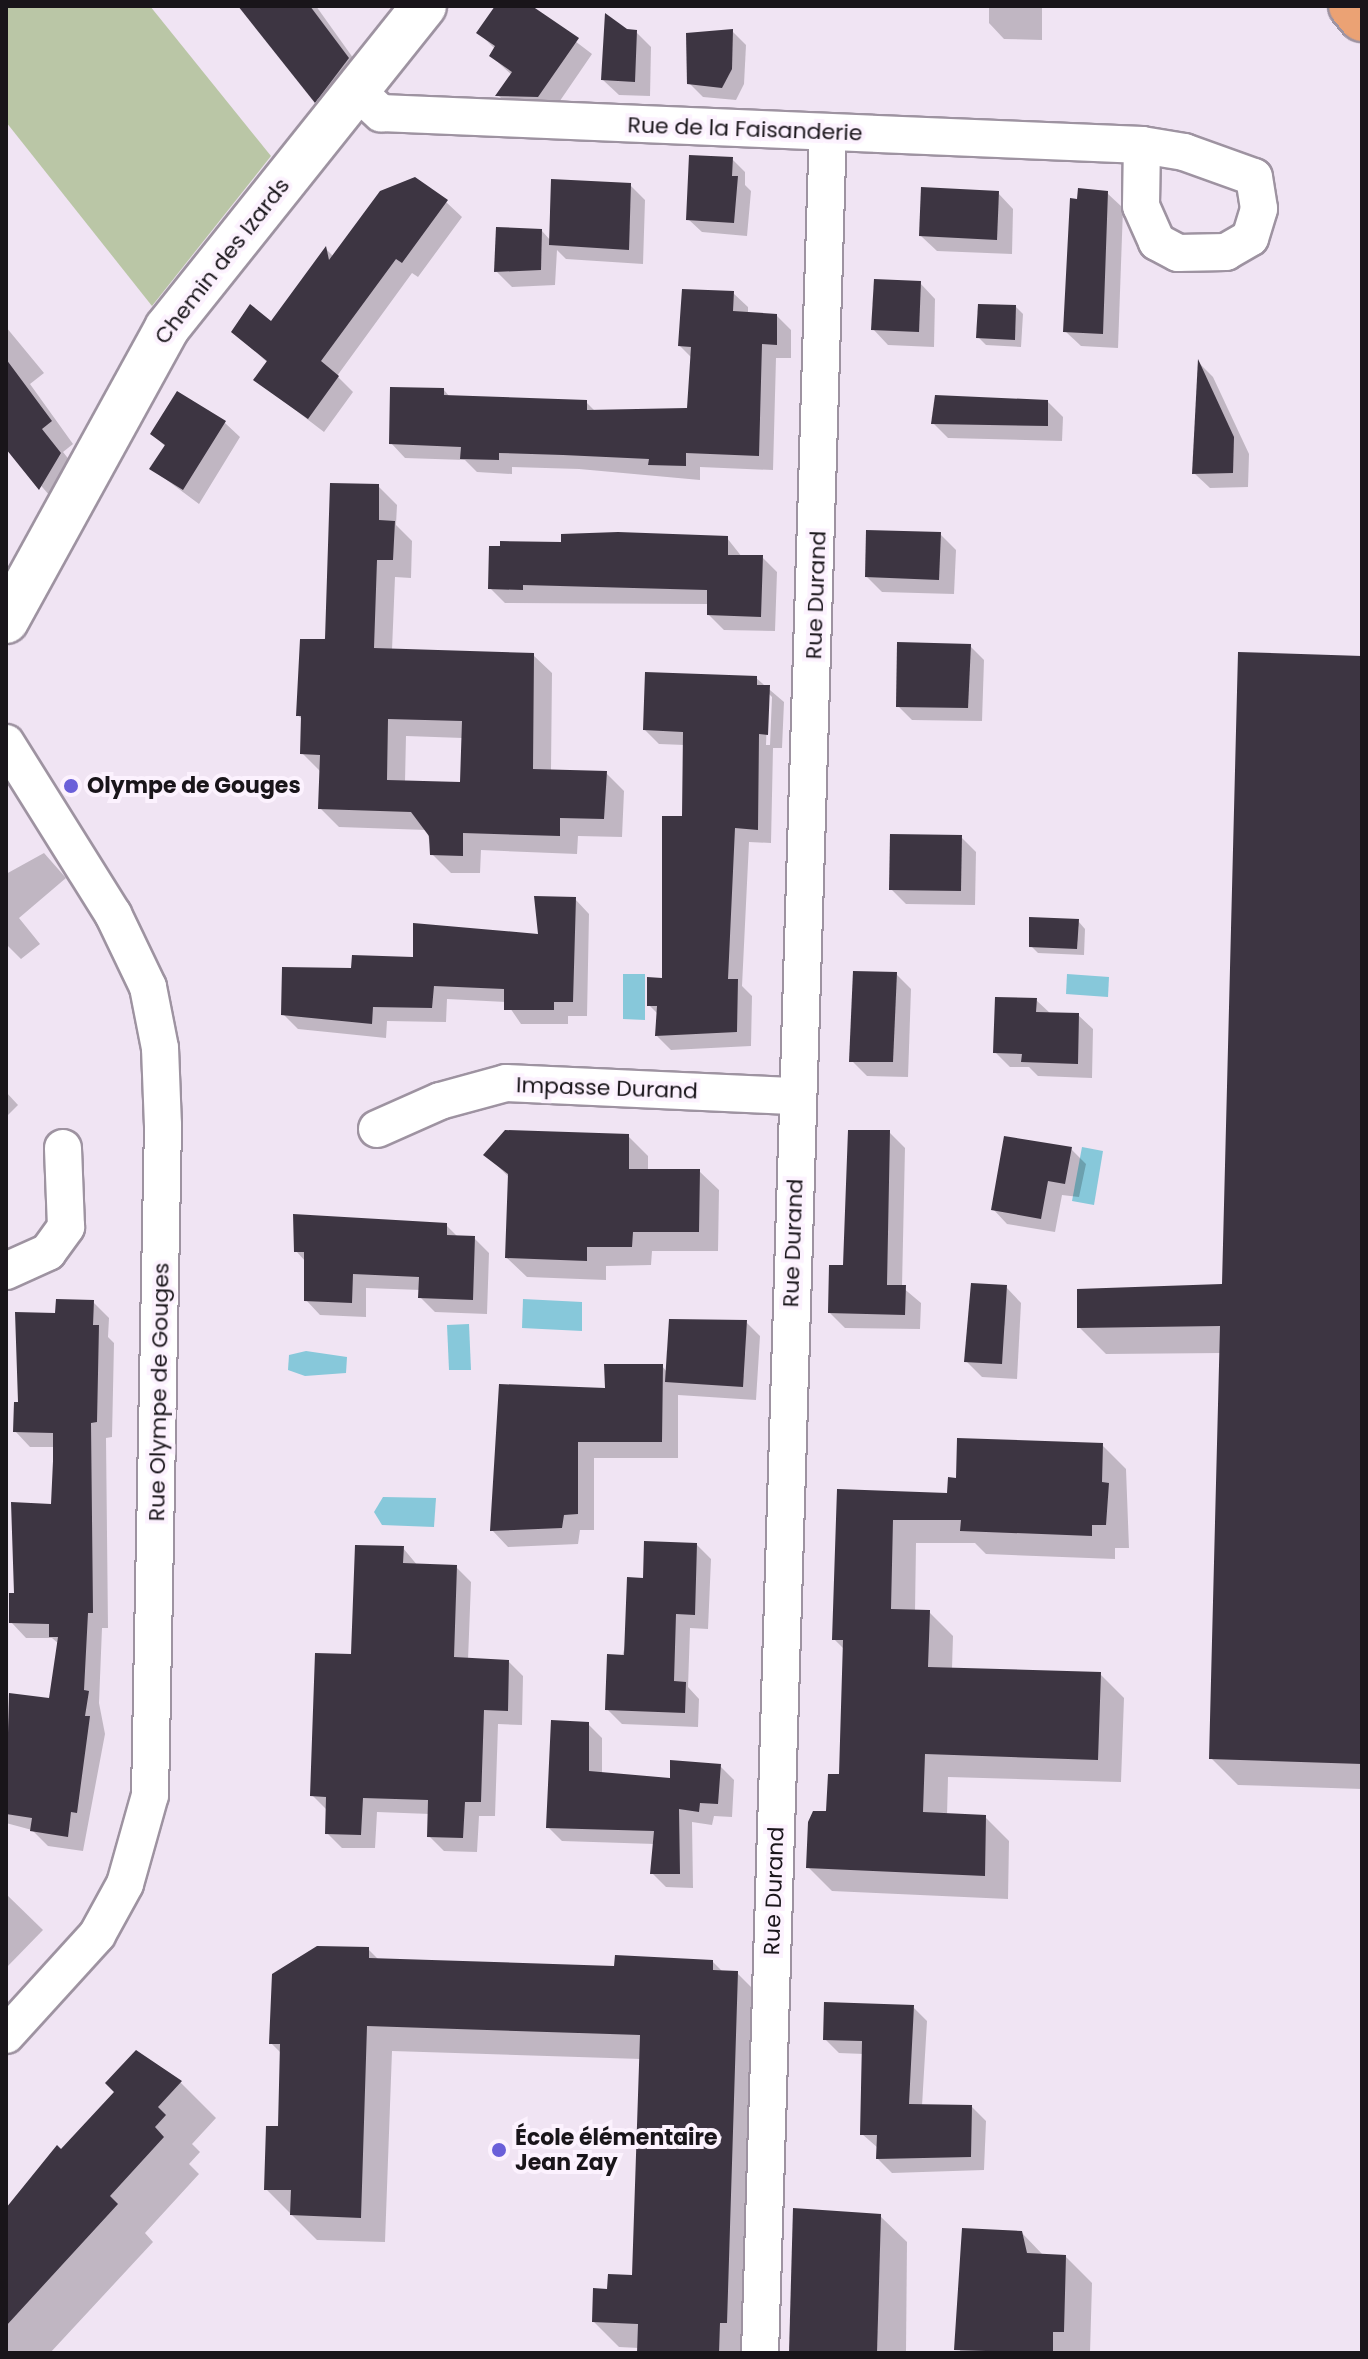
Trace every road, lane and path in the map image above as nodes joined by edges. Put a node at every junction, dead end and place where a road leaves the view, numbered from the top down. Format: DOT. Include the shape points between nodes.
graph roads {
  1 [pos="424,6"];
  2 [pos="1351,6"];
  3 [pos="1362,19"];
  4 [pos="357,91"];
  5 [pos="828,133"];
  6 [pos="1142,145"];
  7 [pos="6,621"];
  8 [pos="6,743"];
  9 [pos="797,1096"];
  10 [pos="377,1129"];
  11 [pos="63,1148"];
  12 [pos="6,1271"];
  13 [pos="6,2035"];
  14 [pos="760,2353"];
  1 -- 4 [label="street, Chemin des Izards"];
  2 -- 3 [label="highway"];
  4 -- 5 [label="street, Rue de la Faisanderie" via="381,113"];
  4 -- 7 [label="street, Chemin des Izards" via="167,328"];
  5 -- 6 [label="street, Rue de la Faisanderie"];
  5 -- 9 [label="street, Rue Durand"];
  8 -- 13 [label="street, Rue Olympe de Gouges" via="113,914 148,987 160,1048 163,1125 150,1795 125,1884 97,1935"];
  9 -- 10 [label="street, Impasse Durand" via="506,1083 440,1101"];
  9 -- 14 [label="street, Rue Durand"];
  11 -- 12 [label="street" via="66,1227 48,1252"];
}
